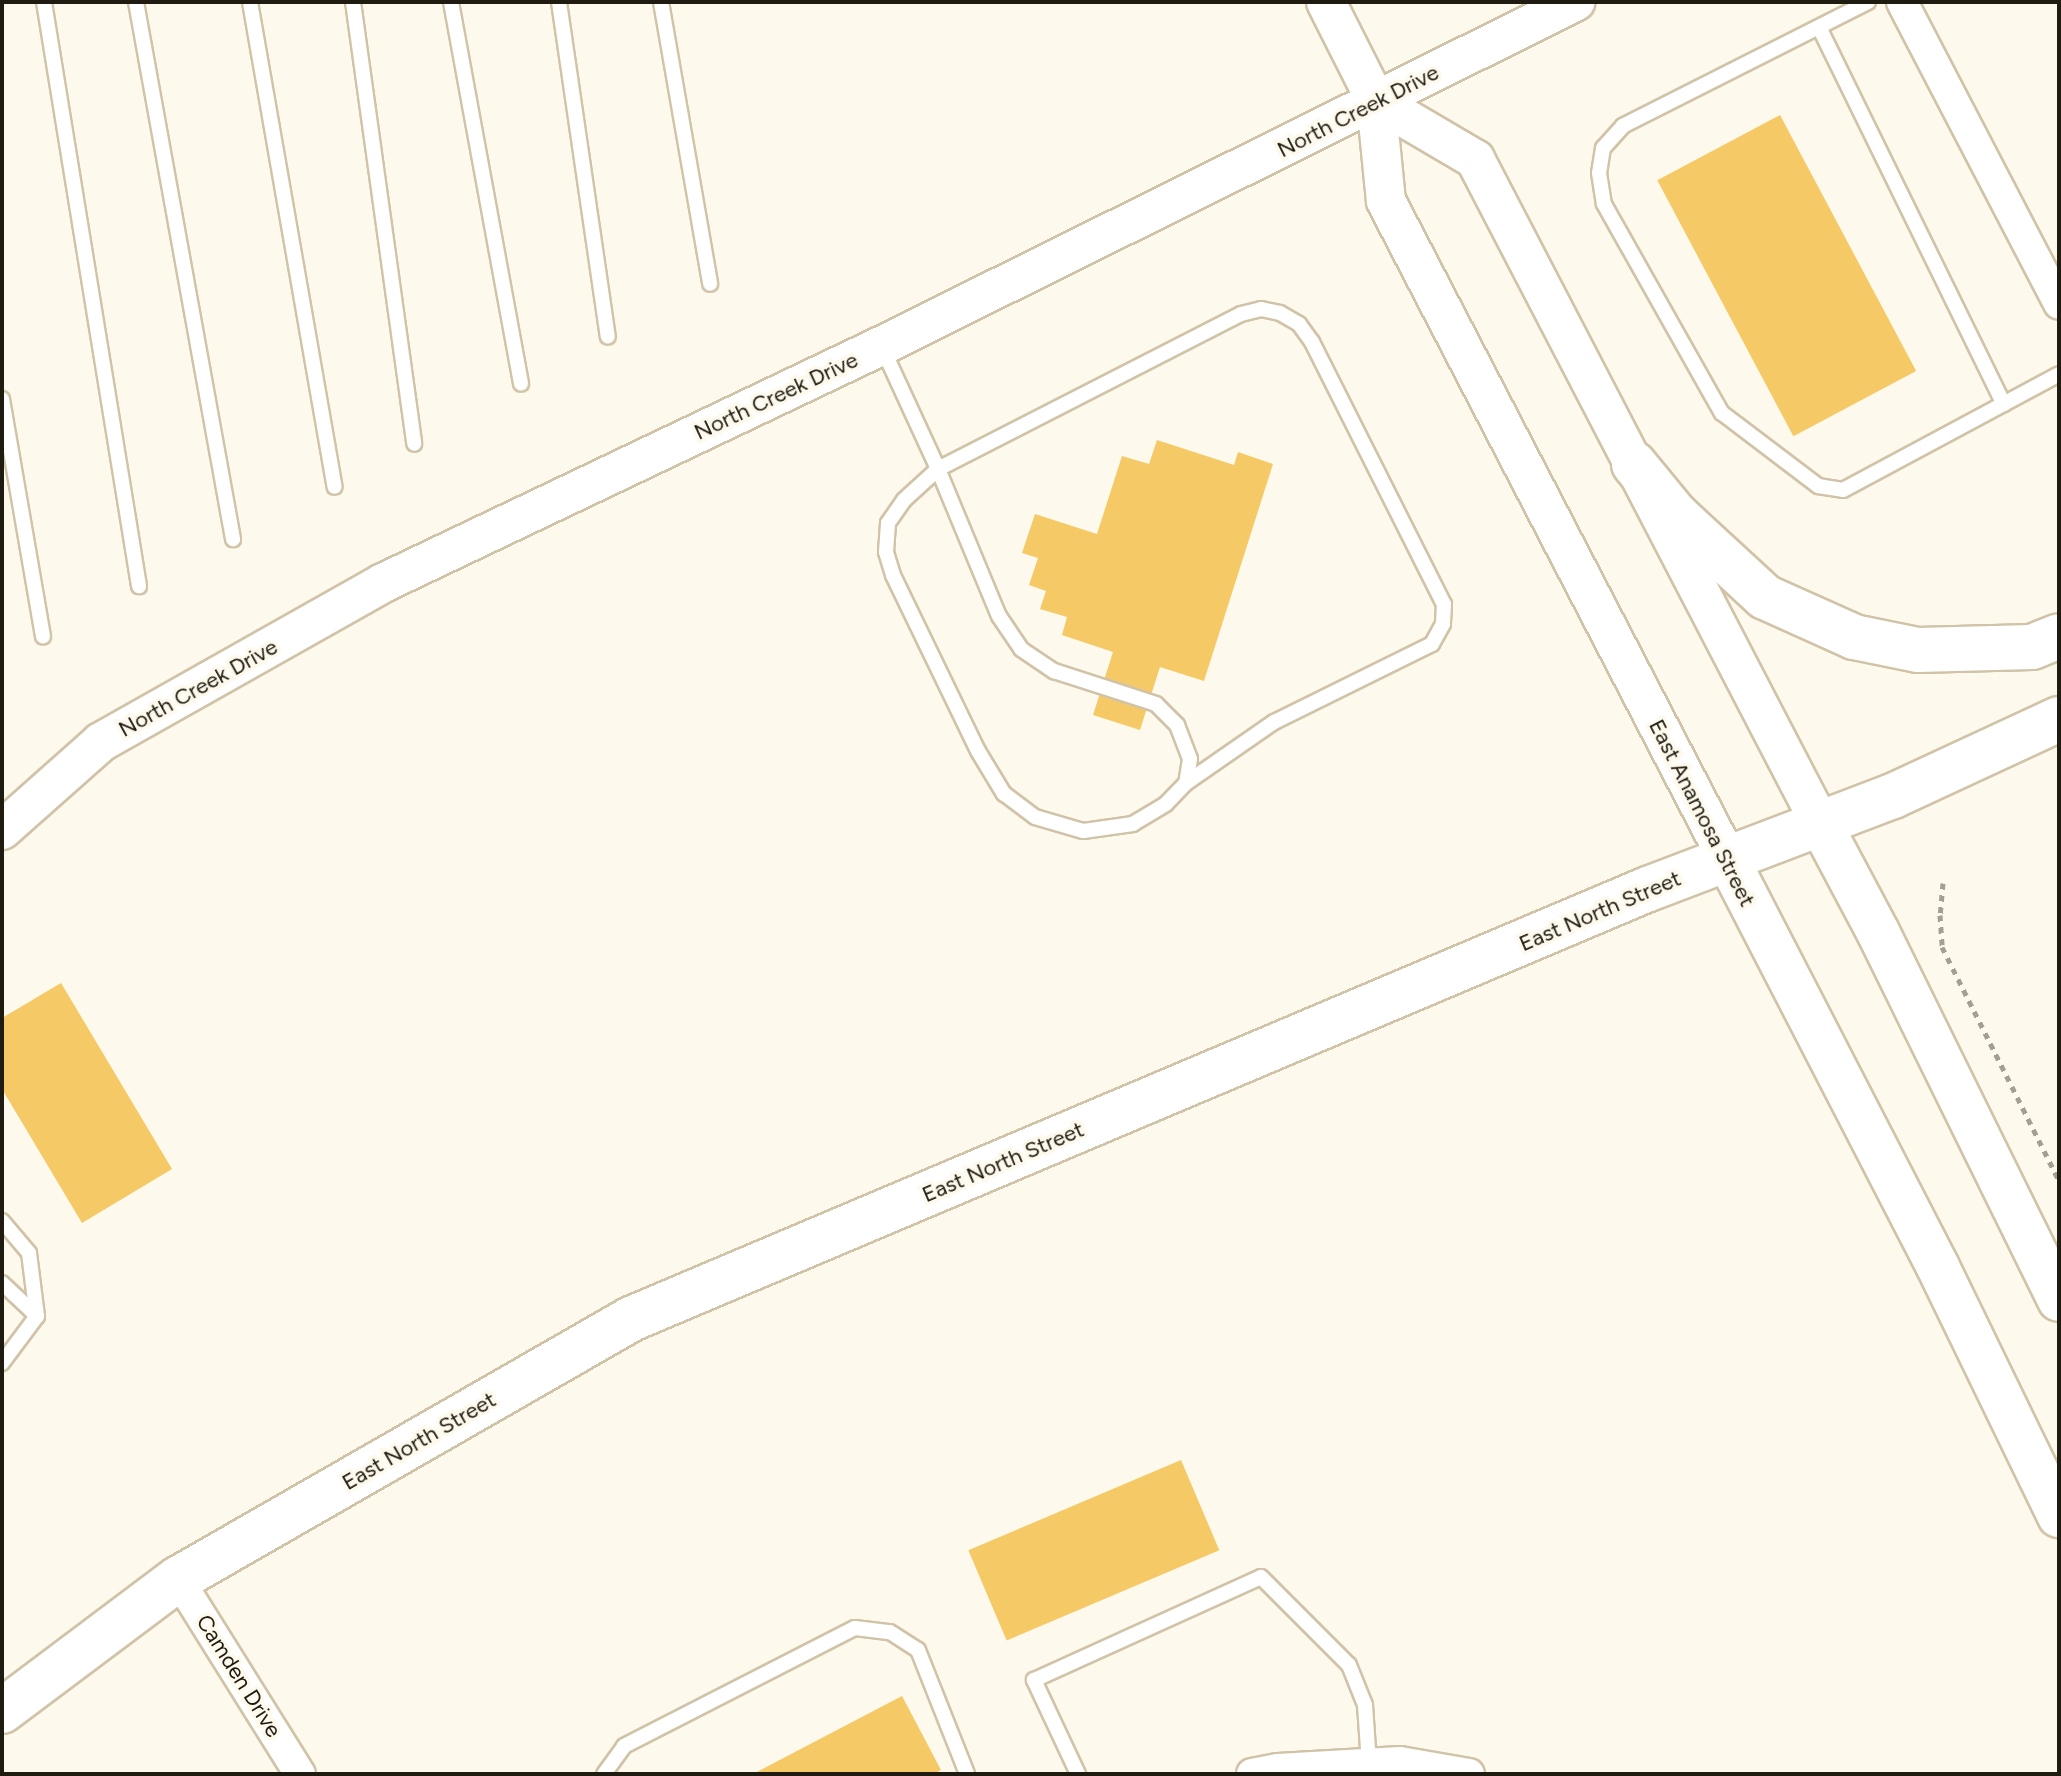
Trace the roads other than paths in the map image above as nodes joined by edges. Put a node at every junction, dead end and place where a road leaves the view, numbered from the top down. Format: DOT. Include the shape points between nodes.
graph roads {
  1 [pos="44,2"];
  2 [pos="136,2"];
  3 [pos="250,2"];
  4 [pos="353,2"];
  5 [pos="451,2"];
  6 [pos="559,2"];
  7 [pos="661,2"];
  8 [pos="1326,2"];
  9 [pos="1575,2"];
  10 [pos="1868,2"];
  11 [pos="1902,2"];
  12 [pos="1819,27"];
  13 [pos="1376,101"];
  14 [pos="710,284"];
  15 [pos="2059,304"];
  16 [pos="608,336"];
  17 [pos="881,346"];
  18 [pos="2059,374"];
  19 [pos="521,384"];
  20 [pos="2,399"];
  21 [pos="2004,404"];
  22 [pos="414,444"];
  23 [pos="1634,464"];
  24 [pos="938,469"];
  25 [pos="335,487"];
  26 [pos="233,539"];
  27 [pos="139,586"];
  28 [pos="43,636"];
  29 [pos="2059,636"];
  30 [pos="2059,719"];
  31 [pos="1186,783"];
  32 [pos="1820,823"];
  33 [pos="2,830"];
  34 [pos="1727,858"];
  35 [pos="2,1221"];
  36 [pos="2,1283"];
  37 [pos="2059,1300"];
  38 [pos="37,1316"];
  39 [pos="2,1363"];
  40 [pos="2059,1516"];
  41 [pos="178,1579"];
  42 [pos="2,1711"];
  43 [pos="1369,1764"];
  44 [pos="300,1774"];
  45 [pos="604,1774"];
  46 [pos="967,1774"];
  47 [pos="1078,1774"];
  48 [pos="1252,1774"];
  49 [pos="1469,1774"];
  1 -- 27 [label="lane"];
  2 -- 26 [label="lane"];
  3 -- 25 [label="lane"];
  4 -- 22 [label="lane"];
  5 -- 19 [label="lane"];
  6 -- 16 [label="lane"];
  7 -- 14 [label="lane"];
  8 -- 13 [label="street, East Anamosa Street"];
  9 -- 13 [label="street, North Creek Drive"];
  10 -- 12 [label="lane"];
  11 -- 15 [label="street"];
  12 -- 21 [label="lane"];
  12 -- 21 [label="lane" via="1623,126 1603,148 1599,173 1604,204 1722,413 1818,486 1843,490"];
  13 -- 17 [label="street, North Creek Drive"];
  13 -- 23 [label="street" via="1475,159"];
  13 -- 34 [label="street, East Anamosa Street" via="1386,201"];
  17 -- 24 [label="lane"];
  17 -- 33 [label="street, North Creek Drive" via="383,583 101,742"];
  18 -- 21 [label="lane"];
  20 -- 28 [label="lane"];
  23 -- 29 [label="main road" via="1675,514 1765,597 1854,637 1918,650 2032,647"];
  23 -- 32 [label="street"];
  24 -- 31 [label="lane" via="999,616 1021,649 1054,671 1156,704 1177,725 1190,759"];
  24 -- 31 [label="lane" via="888,523 886,552 978,751 1004,794 1035,817 1083,831 1133,824 1166,804"];
  24 -- 31 [label="lane" via="1241,314 1261,309 1299,324 1444,604 1443,624 1432,644 1274,722"];
  30 -- 32 [label="main road, East North Street" via="1893,796"];
  32 -- 34 [label="main road, East North Street"];
  32 -- 37 [label="main road"];
  34 -- 40 [label="main road, East Anamosa Street" via="1938,1267"];
  34 -- 41 [label="main road, East North Street" via="631,1319"];
  35 -- 38 [label="lane" via="29,1253"];
  36 -- 38 [label="lane"];
  38 -- 39 [label="lane"];
  41 -- 42 [label="main road, East North Street"];
  41 -- 44 [label="street, Camden Drive"];
  43 -- 47 [label="lane" via="1365,1705 1349,1665 1261,1577 1034,1680"];
  43 -- 48 [label="street"];
  43 -- 49 [label="street" via="1400,1762"];
  45 -- 46 [label="lane" via="624,1746 855,1628 890,1632 918,1650"];
}
